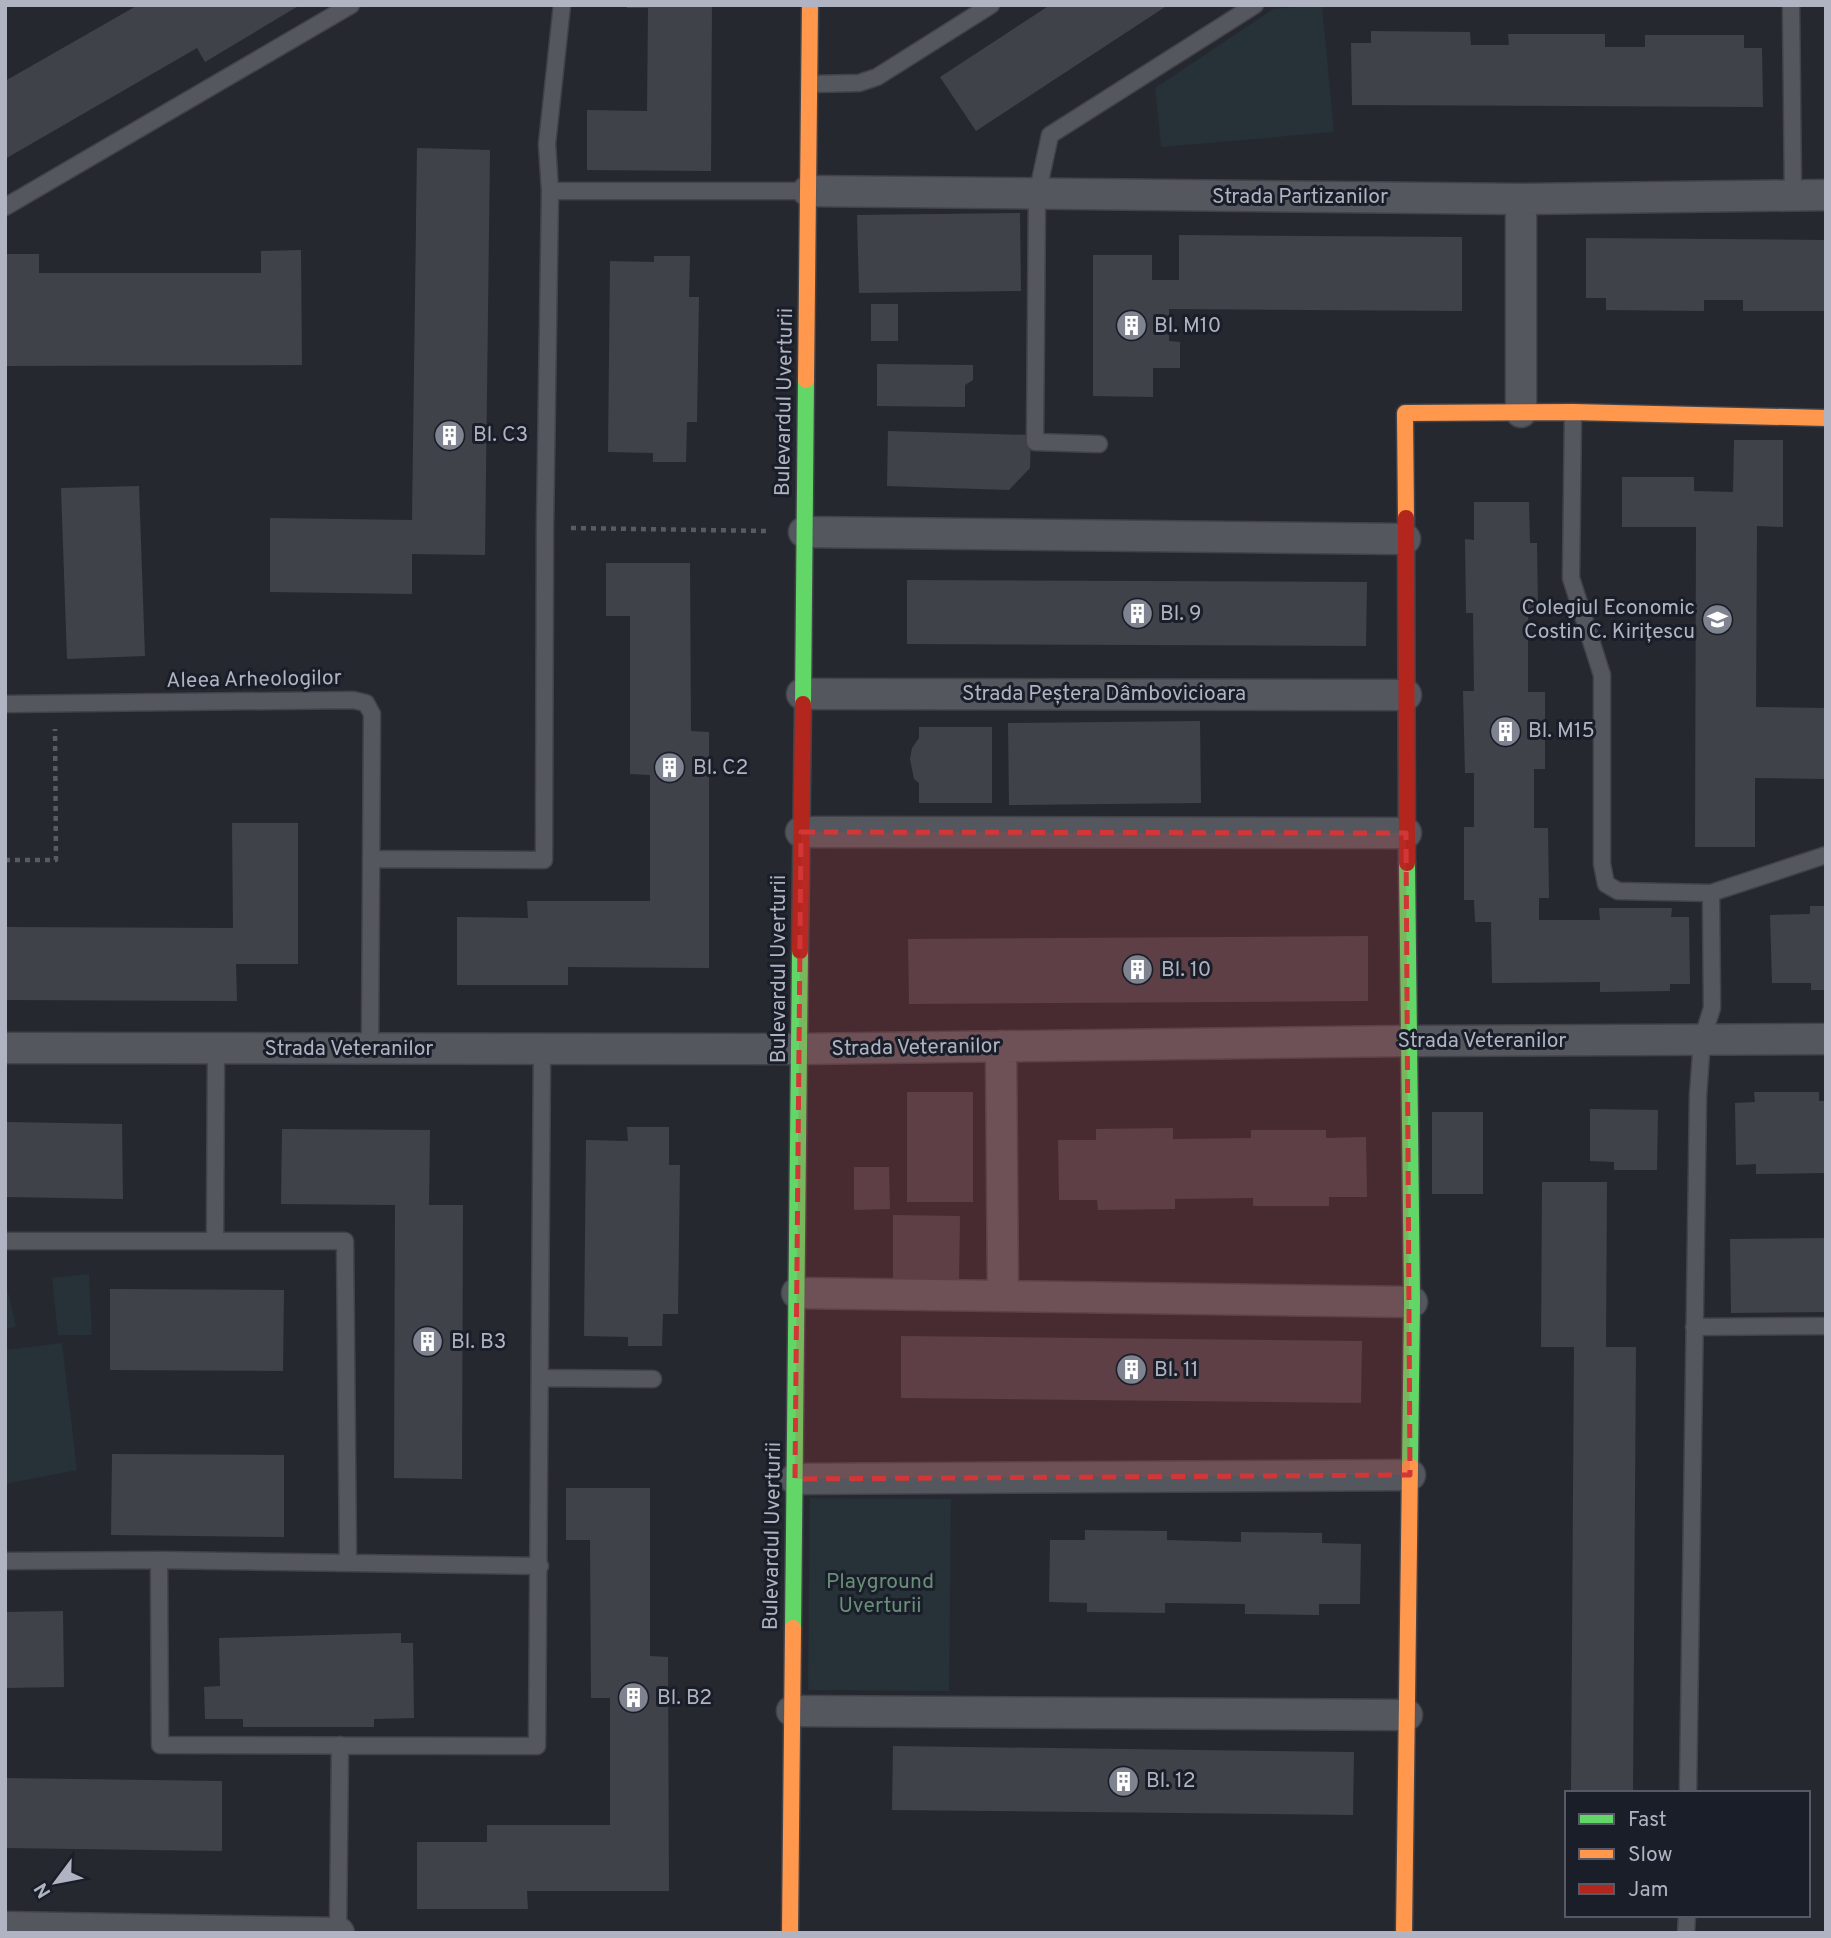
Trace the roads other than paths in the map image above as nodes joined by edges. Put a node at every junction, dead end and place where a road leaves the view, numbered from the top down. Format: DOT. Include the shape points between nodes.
graph roads {
  1 [pos="351,5"];
  2 [pos="562,5"];
  3 [pos="810,5"];
  4 [pos="990,5"];
  5 [pos="1255,5"];
  6 [pos="1791,5"];
  7 [pos="810,84"];
  8 [pos="550,191"];
  9 [pos="808,191"];
  10 [pos="1037,195"];
  11 [pos="1793,195"];
  12 [pos="1826,195"];
  13 [pos="1521,199"];
  14 [pos="5,206"];
  15 [pos="1521,412"];
  16 [pos="1573,412"];
  17 [pos="1826,418"];
  18 [pos="1099,444"];
  19 [pos="804,532"];
  20 [pos="1405,539"];
  21 [pos="803,694"];
  22 [pos="1406,695"];
  23 [pos="5,704"];
  24 [pos="801,832"];
  25 [pos="1406,833"];
  26 [pos="1826,856"];
  27 [pos="371,859"];
  28 [pos="1711,893"];
  29 [pos="1826,1039"];
  30 [pos="1702,1040"];
  31 [pos="1408,1041"];
  32 [pos="1001,1046"];
  33 [pos="5,1048"];
  34 [pos="216,1048"];
  35 [pos="370,1048"];
  36 [pos="542,1049"];
  37 [pos="799,1049"];
  38 [pos="5,1241"];
  39 [pos="215,1241"];
  40 [pos="797,1293"];
  41 [pos="1003,1296"];
  42 [pos="1412,1301"];
  43 [pos="1826,1326"];
  44 [pos="1694,1327"];
  45 [pos="541,1378"];
  46 [pos="653,1379"];
  47 [pos="1410,1475"];
  48 [pos="795,1479"];
  49 [pos="159,1560"];
  50 [pos="5,1561"];
  51 [pos="348,1562"];
  52 [pos="540,1566"];
  53 [pos="792,1711"];
  54 [pos="1407,1715"];
  55 [pos="340,1745"];
  56 [pos="1688,1791"];
  57 [pos="5,1927"];
  58 [pos="154,1931"];
  59 [pos="338,1933"];
  60 [pos="790,1933"];
  61 [pos="1404,1933"];
  1 -- 14 [label="lane"];
  2 -- 8 [label="lane" via="547,144"];
  3 -- 7 [label="street, Bulevardul Uverturii"];
  4 -- 7 [label="lane" via="877,77 859,83"];
  5 -- 10 [label="lane" via="1050,135"];
  6 -- 11 [label="lane"];
  7 -- 9 [label="street, Bulevardul Uverturii"];
  8 -- 9 [label="lane"];
  8 -- 27 [label="lane" via="544,860"];
  9 -- 10 [label="street, Strada Partizanilor"];
  9 -- 19 [label="street, Bulevardul Uverturii"];
  10 -- 13 [label="street, Strada Partizanilor"];
  10 -- 18 [label="lane" via="1035,442"];
  11 -- 12 [label="street, Strada Partizanilor"];
  11 -- 13 [label="street, Strada Partizanilor"];
  13 -- 15 [label="street"];
  15 -- 16 [label="street"];
  15 -- 20 [label="street" via="1405,413"];
  16 -- 17 [label="street"];
  16 -- 28 [label="lane" via="1572,578 1602,675 1602,864 1606,884 1618,891"];
  19 -- 20 [label="street"];
  19 -- 21 [label="street, Bulevardul Uverturii"];
  20 -- 22 [label="street"];
  21 -- 22 [label="street, Strada Peștera Dâmbovicioara"];
  21 -- 24 [label="street, Bulevardul Uverturii"];
  22 -- 25 [label="street"];
  23 -- 27 [label="lane, Aleea Arheologilor" via="366,703 372,714"];
  24 -- 25 [label="street"];
  24 -- 37 [label="street, Bulevardul Uverturii"];
  25 -- 31 [label="street"];
  26 -- 28 [label="lane"];
  27 -- 35 [label="lane, Aleea Arheologilor"];
  28 -- 30 [label="lane" via="1712,1008"];
  29 -- 30 [label="street, Strada Veteranilor"];
  30 -- 31 [label="street, Strada Veteranilor"];
  30 -- 44 [label="lane"];
  31 -- 32 [label="street, Strada Veteranilor"];
  31 -- 42 [label="street"];
  32 -- 37 [label="street, Strada Veteranilor"];
  32 -- 41 [label="street"];
  33 -- 34 [label="street, Strada Veteranilor"];
  34 -- 35 [label="street, Strada Veteranilor"];
  34 -- 39 [label="lane"];
  35 -- 36 [label="street, Strada Veteranilor"];
  36 -- 37 [label="street, Strada Veteranilor"];
  36 -- 45 [label="lane"];
  37 -- 40 [label="street, Bulevardul Uverturii"];
  38 -- 39 [label="lane"];
  39 -- 51 [label="lane" via="345,1241"];
  40 -- 41 [label="street"];
  40 -- 48 [label="street, Bulevardul Uverturii"];
  41 -- 42 [label="street"];
  42 -- 47 [label="street"];
  43 -- 44 [label="lane"];
  44 -- 56 [label="lane"];
  45 -- 46 [label="lane"];
  45 -- 52 [label="lane"];
  47 -- 48 [label="street"];
  47 -- 54 [label="street"];
  48 -- 53 [label="street, Bulevardul Uverturii"];
  49 -- 50 [label="lane"];
  49 -- 51 [label="lane"];
  49 -- 55 [label="lane" via="160,1745"];
  51 -- 52 [label="lane"];
  52 -- 55 [label="lane" via="537,1746"];
  53 -- 54 [label="street"];
  53 -- 60 [label="street, Bulevardul Uverturii"];
  54 -- 61 [label="street"];
  55 -- 59 [label="lane"];
  57 -- 58 [label="street"];
  58 -- 59 [label="street"];
}
